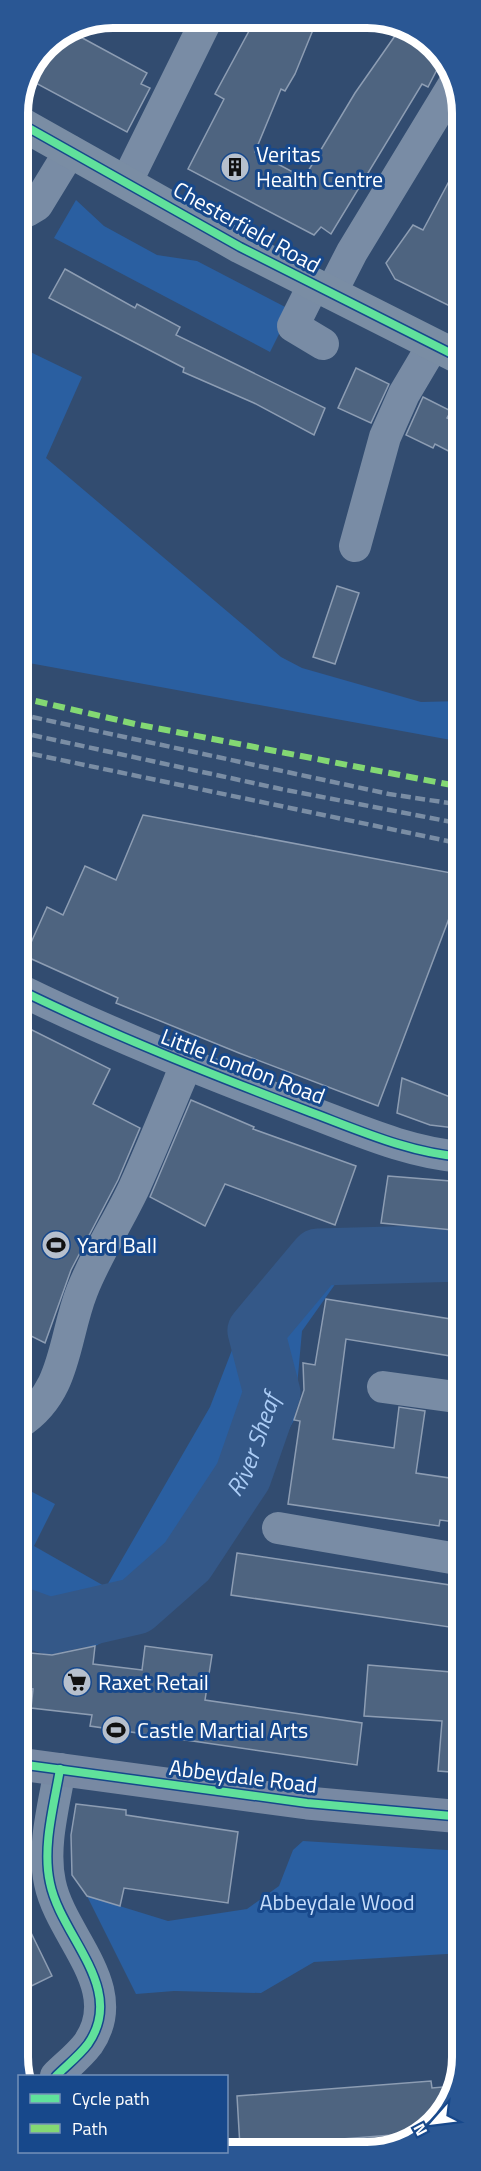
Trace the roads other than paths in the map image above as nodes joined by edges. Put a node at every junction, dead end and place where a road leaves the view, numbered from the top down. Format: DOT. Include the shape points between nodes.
graph roads {
  1 [pos="203,28"];
  2 [pos="450,91"];
  3 [pos="29,128"];
  4 [pos="70,151"];
  5 [pos="127,181"];
  6 [pos="29,210"];
  7 [pos="322,289"];
  8 [pos="322,344"];
  9 [pos="433,345"];
  10 [pos="452,354"];
  11 [pos="355,546"];
  12 [pos="29,994"];
  13 [pos="186,1065"];
  14 [pos="452,1154"];
  15 [pos="383,1387"];
  16 [pos="452,1396"];
  17 [pos="28,1417"];
  18 [pos="278,1528"];
  19 [pos="452,1558"];
  20 [pos="28,1765"];
  21 [pos="60,1769"];
  22 [pos="452,1816"];
  23 [pos="57,2075"];
  1 -- 5 [label="street"];
  2 -- 7 [label="street" via="352,252"];
  3 -- 4 [label="highway, Chesterfield Road"];
  4 -- 5 [label="highway, Chesterfield Road"];
  4 -- 6 [label="street" via="37,205"];
  5 -- 7 [label="highway, Chesterfield Road"];
  7 -- 8 [label="street" via="293,327"];
  7 -- 9 [label="highway, Chesterfield Road"];
  9 -- 10 [label="highway, Chesterfield Road"];
  9 -- 11 [label="street" via="404,394 385,437"];
  12 -- 13 [label="street, Little London Road"];
  13 -- 14 [label="street, Little London Road" via="408,1147"];
  13 -- 17 [label="street" via="134,1188 82,1291 56,1382"];
  15 -- 16 [label="street"];
  18 -- 19 [label="street"];
  20 -- 21 [label="main road, Abbeydale Road"];
  21 -- 22 [label="main road, Abbeydale Road" via="307,1803"];
  21 -- 23 [label="street" via="47,1851 50,1884 98,1985 102,2010 87,2045"];
}
